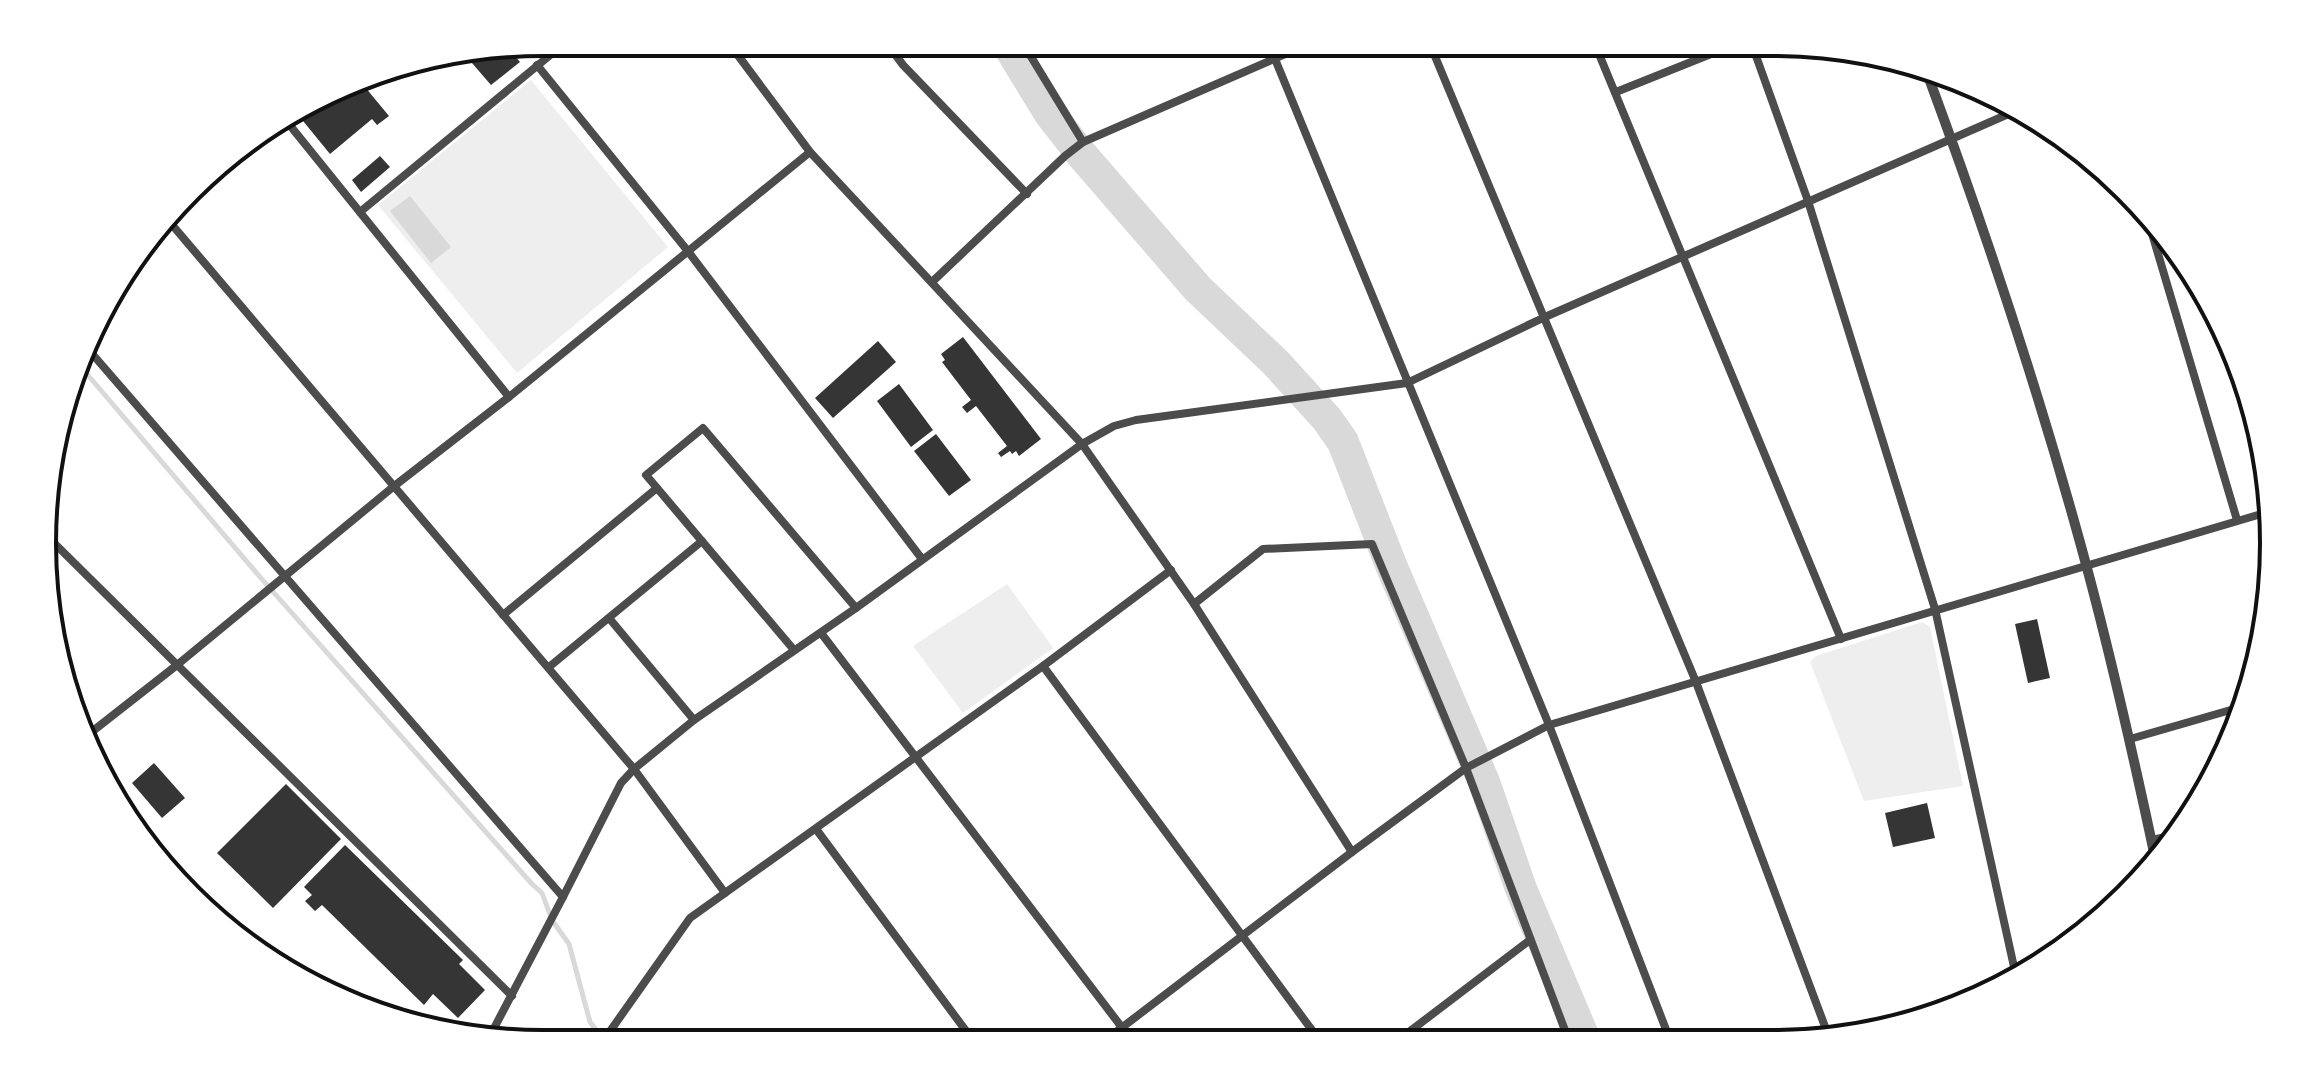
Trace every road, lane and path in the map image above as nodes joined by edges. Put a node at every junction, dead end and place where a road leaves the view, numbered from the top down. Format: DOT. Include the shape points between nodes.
graph roads {
  1 [pos="548,56"];
  2 [pos="738,56"];
  3 [pos="896,56"];
  4 [pos="1031,56"];
  5 [pos="1282,56"];
  6 [pos="1435,56"];
  7 [pos="1600,56"];
  8 [pos="1706,56"];
  9 [pos="1756,56"];
  10 [pos="1275,59"];
  11 [pos="537,65"];
  12 [pos="1930,82"];
  13 [pos="1616,92"];
  14 [pos="2006,115"];
  15 [pos="291,126"];
  16 [pos="1952,140"];
  17 [pos="1083,142"];
  18 [pos="810,152"];
  19 [pos="1027,194"];
  20 [pos="1808,201"];
  21 [pos="360,212"];
  22 [pos="173,226"];
  23 [pos="2154,241"];
  24 [pos="687,250"];
  25 [pos="1684,258"];
  26 [pos="932,282"];
  27 [pos="1545,317"];
  28 [pos="94,356"];
  29 [pos="1407,383"];
  30 [pos="509,397"];
  31 [pos="1082,444"];
  32 [pos="393,487"];
  33 [pos="657,488"];
  34 [pos="2259,514"];
  35 [pos="2237,520"];
  36 [pos="702,541"];
  37 [pos="56,545"];
  38 [pos="922,559"];
  39 [pos="2087,567"];
  40 [pos="1171,570"];
  41 [pos="285,576"];
  42 [pos="1194,604"];
  43 [pos="856,608"];
  44 [pos="1935,609"];
  45 [pos="503,615"];
  46 [pos="609,618"];
  47 [pos="821,633"];
  48 [pos="1841,639"];
  49 [pos="794,650"];
  50 [pos="177,665"];
  51 [pos="1043,666"];
  52 [pos="549,667"];
  53 [pos="1696,682"];
  54 [pos="2230,710"];
  55 [pos="694,720"];
  56 [pos="1549,725"];
  57 [pos="94,730"];
  58 [pos="2130,739"];
  59 [pos="917,756"];
  60 [pos="1466,768"];
  61 [pos="634,769"];
  62 [pos="816,829"];
  63 [pos="2160,838"];
  64 [pos="2152,840"];
  65 [pos="2153,846"];
  66 [pos="1352,852"];
  67 [pos="725,893"];
  68 [pos="563,897"];
  69 [pos="1242,936"];
  70 [pos="1530,940"];
  71 [pos="2014,966"];
  72 [pos="512,996"];
  73 [pos="495,1027"];
  74 [pos="1825,1027"];
  75 [pos="1122,1028"];
  76 [pos="611,1030"];
  77 [pos="965,1030"];
  78 [pos="1119,1030"];
  79 [pos="1312,1030"];
  80 [pos="1411,1030"];
  81 [pos="1565,1030"];
  82 [pos="1666,1030"];
  1 -- 11 [label="street"];
  2 -- 18 [label="street"];
  3 -- 19 [label="street"];
  4 -- 17 [label="street"];
  5 -- 10 [label="street"];
  6 -- 27 [label="street"];
  7 -- 13 [label="street"];
  8 -- 13 [label="street"];
  9 -- 20 [label="street"];
  10 -- 17 [label="street"];
  10 -- 29 [label="street"];
  11 -- 21 [label="street"];
  11 -- 24 [label="street"];
  12 -- 16 [label="street"];
  13 -- 25 [label="street"];
  14 -- 16 [label="street"];
  15 -- 21 [label="street"];
  16 -- 20 [label="street"];
  16 -- 39 [label="street"];
  17 -- 19 [label="street"];
  18 -- 24 [label="street"];
  18 -- 26 [label="street"];
  19 -- 26 [label="street"];
  20 -- 25 [label="street"];
  20 -- 44 [label="street"];
  21 -- 30 [label="street"];
  22 -- 32 [label="street"];
  23 -- 35 [label="street"];
  24 -- 30 [label="street"];
  24 -- 38 [label="street"];
  25 -- 27 [label="street"];
  25 -- 48 [label="street"];
  26 -- 31 [label="street"];
  27 -- 29 [label="street"];
  27 -- 53 [label="street"];
  28 -- 41 [label="street"];
  29 -- 31 [label="street" via="1136,420"];
  29 -- 56 [label="street"];
  30 -- 32 [label="street"];
  31 -- 38 [label="street"];
  31 -- 40 [label="street"];
  32 -- 41 [label="street"];
  32 -- 45 [label="street"];
  33 -- 36 [label="street"];
  33 -- 43 [label="street" via="646,475 703,428"];
  33 -- 45 [label="street"];
  34 -- 35 [label="street"];
  35 -- 39 [label="street"];
  36 -- 46 [label="street"];
  36 -- 49 [label="street"];
  37 -- 50 [label="street"];
  38 -- 43 [label="street"];
  39 -- 44 [label="street"];
  39 -- 58 [label="street"];
  40 -- 42 [label="street"];
  40 -- 51 [label="street"];
  41 -- 50 [label="street"];
  41 -- 68 [label="street"];
  42 -- 60 [label="street" via="1263,549 1372,544"];
  42 -- 66 [label="street"];
  43 -- 47 [label="street"];
  44 -- 48 [label="street"];
  44 -- 71 [label="street"];
  45 -- 52 [label="street"];
  46 -- 52 [label="street"];
  46 -- 55 [label="street"];
  47 -- 49 [label="street"];
  47 -- 59 [label="street"];
  48 -- 53 [label="street"];
  49 -- 55 [label="street"];
  50 -- 57 [label="street"];
  50 -- 72 [label="street"];
  51 -- 59 [label="street"];
  51 -- 69 [label="street"];
  52 -- 61 [label="street"];
  53 -- 56 [label="street"];
  53 -- 74 [label="street"];
  54 -- 58 [label="street"];
  55 -- 61 [label="street"];
  56 -- 60 [label="street"];
  56 -- 82 [label="street"];
  58 -- 64 [label="street"];
  59 -- 62 [label="street"];
  59 -- 75 [label="street"];
  60 -- 66 [label="street"];
  60 -- 70 [label="street"];
  61 -- 67 [label="street"];
  61 -- 68 [label="street" via="621,783"];
  62 -- 67 [label="street"];
  62 -- 77 [label="street"];
  63 -- 64 [label="street"];
  64 -- 65 [label="street"];
  66 -- 69 [label="street"];
  67 -- 76 [label="street" via="690,918"];
  68 -- 72 [label="street"];
  69 -- 75 [label="street"];
  69 -- 79 [label="street"];
  70 -- 80 [label="street"];
  70 -- 81 [label="street"];
  72 -- 73 [label="street"];
  75 -- 78 [label="street"];
}
